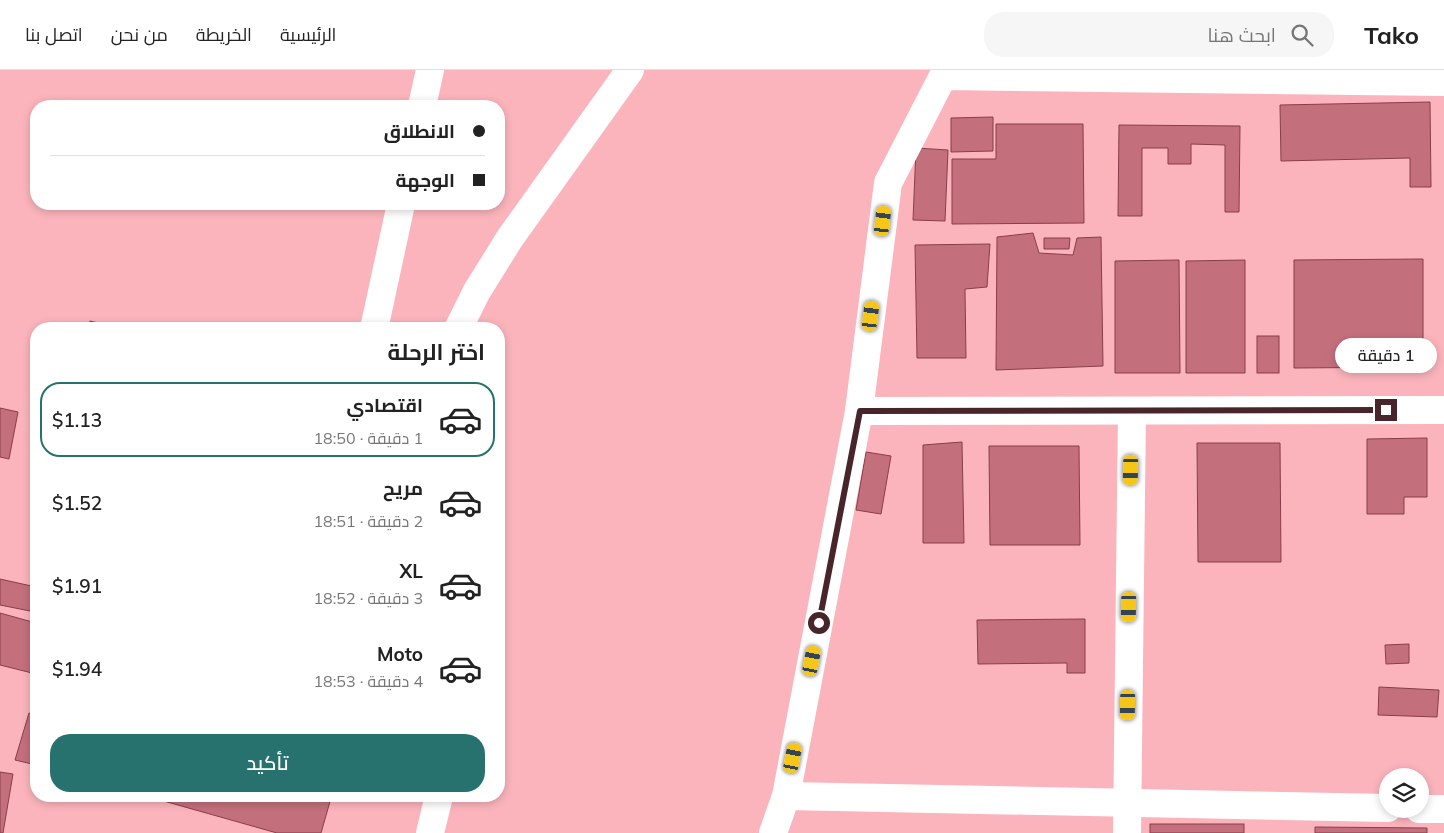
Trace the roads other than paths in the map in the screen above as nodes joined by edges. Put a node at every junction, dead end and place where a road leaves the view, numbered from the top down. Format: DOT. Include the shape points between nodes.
graph roads {
  1 [pos="430,70"];
  2 [pos="630,70"];
  3 [pos="1444,82"];
  4 [pos="423,100"];
  5 [pos="400,210"];
  6 [pos="376,322"];
  7 [pos="462,322"];
  8 [pos="1444,410"];
  9 [pos="860,411"];
  10 [pos="1132,411"];
  11 [pos="786,796"];
  12 [pos="438,802"];
  13 [pos="1127,803"];
  14 [pos="1379,808"];
  15 [pos="1429,809"];
  16 [pos="1444,809"];
  17 [pos="430,833"];
  18 [pos="773,833"];
  19 [pos="1127,833"];
  1 -- 4 [label="street"];
  2 -- 7 [label="street" via="510,238"];
  3 -- 9 [label="street" via="943,76 888,183"];
  5 -- 6 [label="street"];
  8 -- 10 [label="street"];
  9 -- 10 [label="street"];
  9 -- 11 [label="street"];
  10 -- 13 [label="street"];
  11 -- 13 [label="street"];
  11 -- 18 [label="street"];
  12 -- 17 [label="street"];
  13 -- 14 [label="street"];
  13 -- 19 [label="street"];
  15 -- 16 [label="street"];
}
